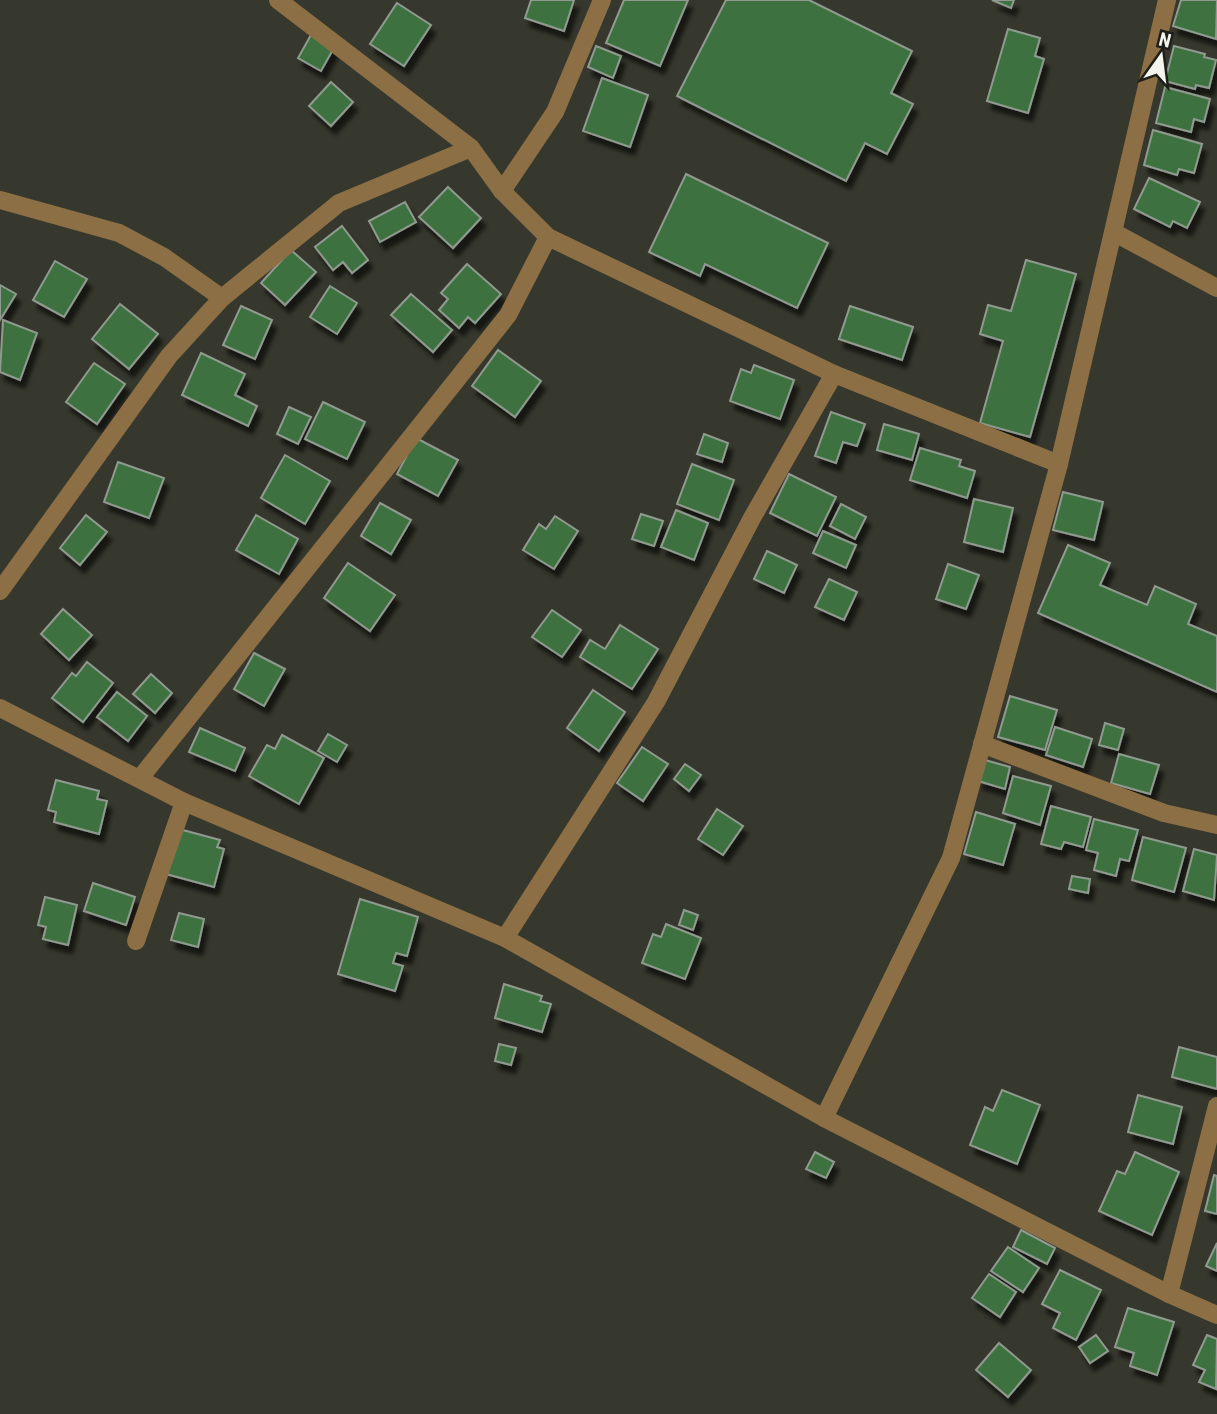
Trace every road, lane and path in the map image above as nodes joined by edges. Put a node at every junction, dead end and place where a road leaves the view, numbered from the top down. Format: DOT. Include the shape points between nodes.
graph roads {
  1 [pos="278,0"];
  2 [pos="602,0"];
  3 [pos="1167,0"];
  4 [pos="471,148"];
  5 [pos="502,191"];
  6 [pos="0,200"];
  7 [pos="1115,233"];
  8 [pos="548,237"];
  9 [pos="1217,288"];
  10 [pos="222,298"];
  11 [pos="834,374"];
  12 [pos="1059,464"];
  13 [pos="0,591"];
  14 [pos="0,708"];
  15 [pos="982,744"];
  16 [pos="141,777"];
  17 [pos="184,802"];
  18 [pos="1217,825"];
  19 [pos="505,938"];
  20 [pos="136,941"];
  21 [pos="1217,1106"];
  22 [pos="824,1118"];
  23 [pos="1170,1294"];
  24 [pos="1217,1315"];
  1 -- 4 [label="street"];
  2 -- 5 [label="street" via="555,112"];
  3 -- 7 [label="street"];
  4 -- 5 [label="street"];
  4 -- 10 [label="street" via="339,203"];
  5 -- 8 [label="street"];
  6 -- 10 [label="street" via="119,233 164,257"];
  7 -- 9 [label="street"];
  7 -- 12 [label="street"];
  8 -- 11 [label="street"];
  8 -- 16 [label="street" via="508,315"];
  10 -- 13 [label="street" via="169,356"];
  11 -- 12 [label="street"];
  11 -- 19 [label="street" via="656,702"];
  12 -- 15 [label="street"];
  14 -- 16 [label="street"];
  15 -- 18 [label="street" via="1164,813"];
  15 -- 22 [label="street" via="951,858"];
  16 -- 17 [label="street"];
  17 -- 19 [label="street"];
  17 -- 20 [label="street"];
  19 -- 22 [label="street"];
  21 -- 23 [label="street"];
  22 -- 23 [label="street"];
  23 -- 24 [label="street"];
}
